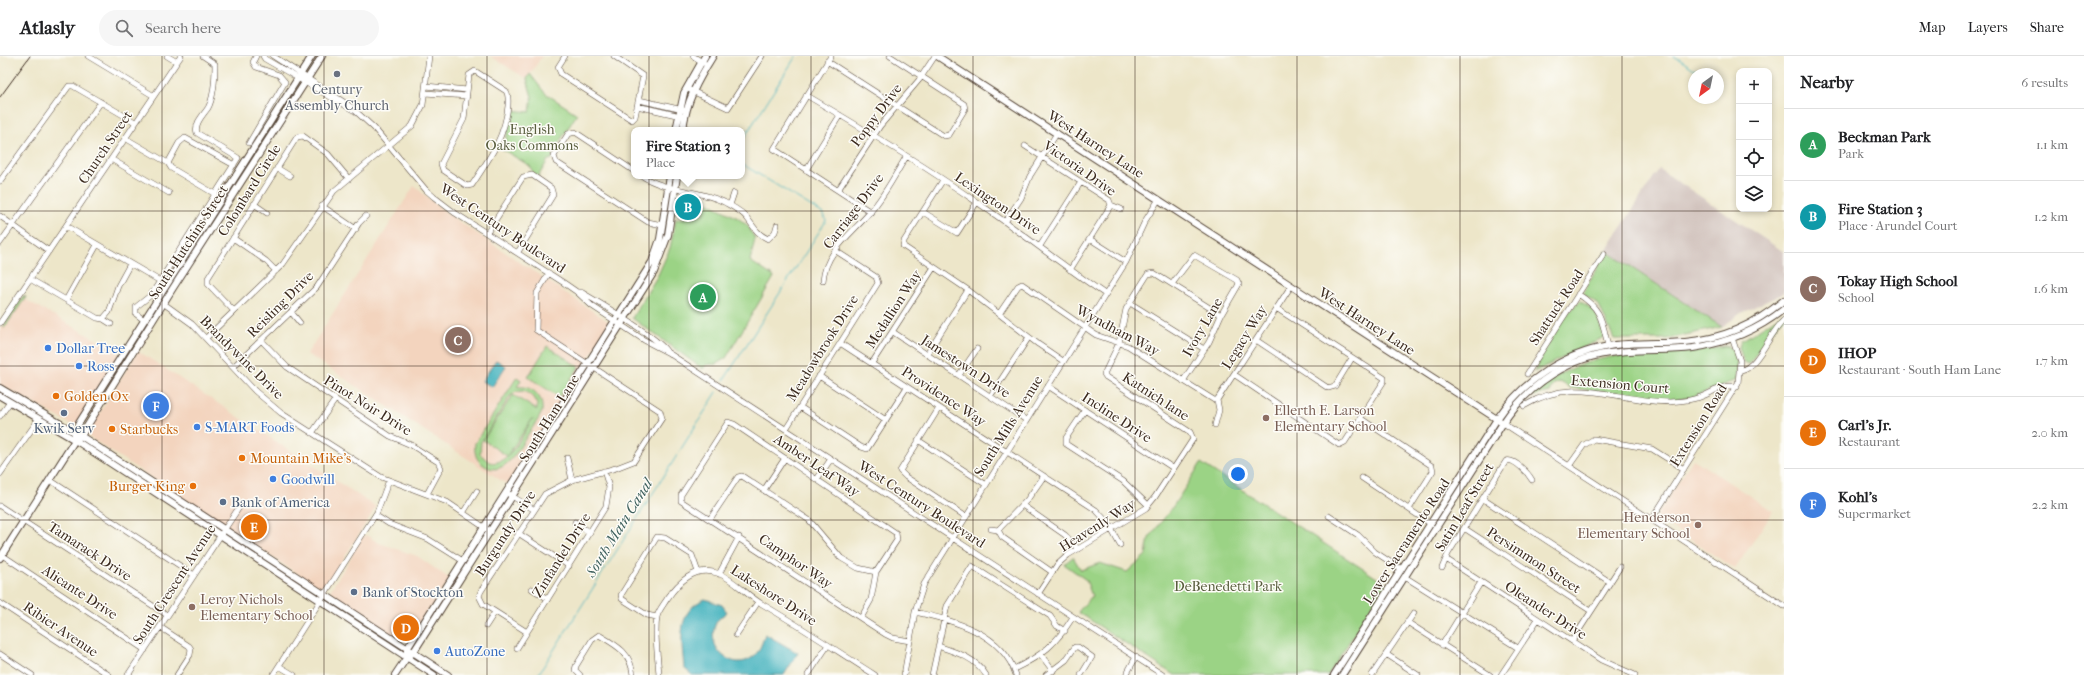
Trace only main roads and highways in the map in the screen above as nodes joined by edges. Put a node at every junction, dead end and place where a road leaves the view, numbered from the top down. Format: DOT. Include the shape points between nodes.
graph roads {
  1 [pos="312,56"];
  2 [pos="322,56"];
  3 [pos="713,56"];
  4 [pos="936,56"];
  5 [pos="704,61"];
  6 [pos="682,113"];
  7 [pos="677,127"];
  8 [pos="683,127"];
  9 [pos="670,179"];
  10 [pos="676,179"];
  11 [pos="671,188"];
  12 [pos="1784,300"];
  13 [pos="1784,309"];
  14 [pos="620,320"];
  15 [pos="1756,320"];
  16 [pos="1732,338"];
  17 [pos="591,367"];
  18 [pos="110,374"];
  19 [pos="0,388"];
  20 [pos="110,388"];
  21 [pos="0,396"];
  22 [pos="1500,421"];
  23 [pos="74,432"];
  24 [pos="81,436"];
  25 [pos="75,440"];
  26 [pos="132,477"];
  27 [pos="146,478"];
  28 [pos="1431,524"];
  29 [pos="1419,555"];
  30 [pos="1,557"];
  31 [pos="1404,573"];
  32 [pos="407,649"];
  33 [pos="413,653"];
  34 [pos="407,657"];
  35 [pos="395,675"];
  36 [pos="434,675"];
  37 [pos="448,675"];
  38 [pos="1334,675"];
  39 [pos="1342,675"];
  1 -- 18 [label="main road, South Hutchins Street"];
  2 -- 20 [label="main road, South Hutchins Street"];
  3 -- 5 [label="main road"];
  4 -- 22 [label="main road, West Harney Lane"];
  5 -- 6 [label="main road" via="689,90"];
  6 -- 7 [label="main road"];
  6 -- 8 [label="main road"];
  9 -- 11 [label="main road, South Ham Lane"];
  10 -- 11 [label="main road, South Ham Lane"];
  11 -- 14 [label="main road, South Ham Lane" via="652,262"];
  11 -- 14 [label="main road, South Ham Lane" via="668,235 658,265"];
  12 -- 15 [label="main road"];
  13 -- 16 [label="main road" via="1755,328"];
  14 -- 17 [label="main road, South Ham Lane"];
  15 -- 16 [label="main road" via="1734,333"];
  15 -- 22 [label="main road" via="1728,332 1695,341 1608,346 1571,357 1543,373 1517,394"];
  16 -- 22 [label="main road" via="1692,348 1612,352 1577,362 1538,384"];
  17 -- 32 [label="main road, South Ham Lane" via="507,492"];
  17 -- 33 [label="main road, South Ham Lane" via="514,496"];
  18 -- 20 [label="main road"];
  18 -- 23 [label="main road, South Hutchins Street"];
  19 -- 23 [label="main road"];
  20 -- 24 [label="main road, South Hutchins Street"];
  21 -- 25 [label="main road"];
  22 -- 28 [label="main road, Lower Sacramento Road"];
  22 -- 29 [label="main road, Lower Sacramento Road"];
  23 -- 24 [label="main road"];
  23 -- 25 [label="main road"];
  24 -- 25 [label="main road, South Hutchins Street"];
  24 -- 27 [label="main road"];
  25 -- 26 [label="main road"];
  25 -- 30 [label="main road, South Hutchins Street"];
  26 -- 27 [label="main road"];
  26 -- 34 [label="main road"];
  27 -- 32 [label="main road"];
  28 -- 29 [label="main road" via="1432,529 1419,549"];
  28 -- 31 [label="main road, Lower Sacramento Road"];
  29 -- 31 [label="main road, Lower Sacramento Road"];
  31 -- 38 [label="main road, Lower Sacramento Road"];
  31 -- 39 [label="main road, Lower Sacramento Road"];
  32 -- 33 [label="main road"];
  32 -- 34 [label="main road"];
  33 -- 34 [label="main road, South Ham Lane"];
  33 -- 37 [label="main road"];
  34 -- 35 [label="main road, South Ham Lane"];
  34 -- 36 [label="main road"];
}
